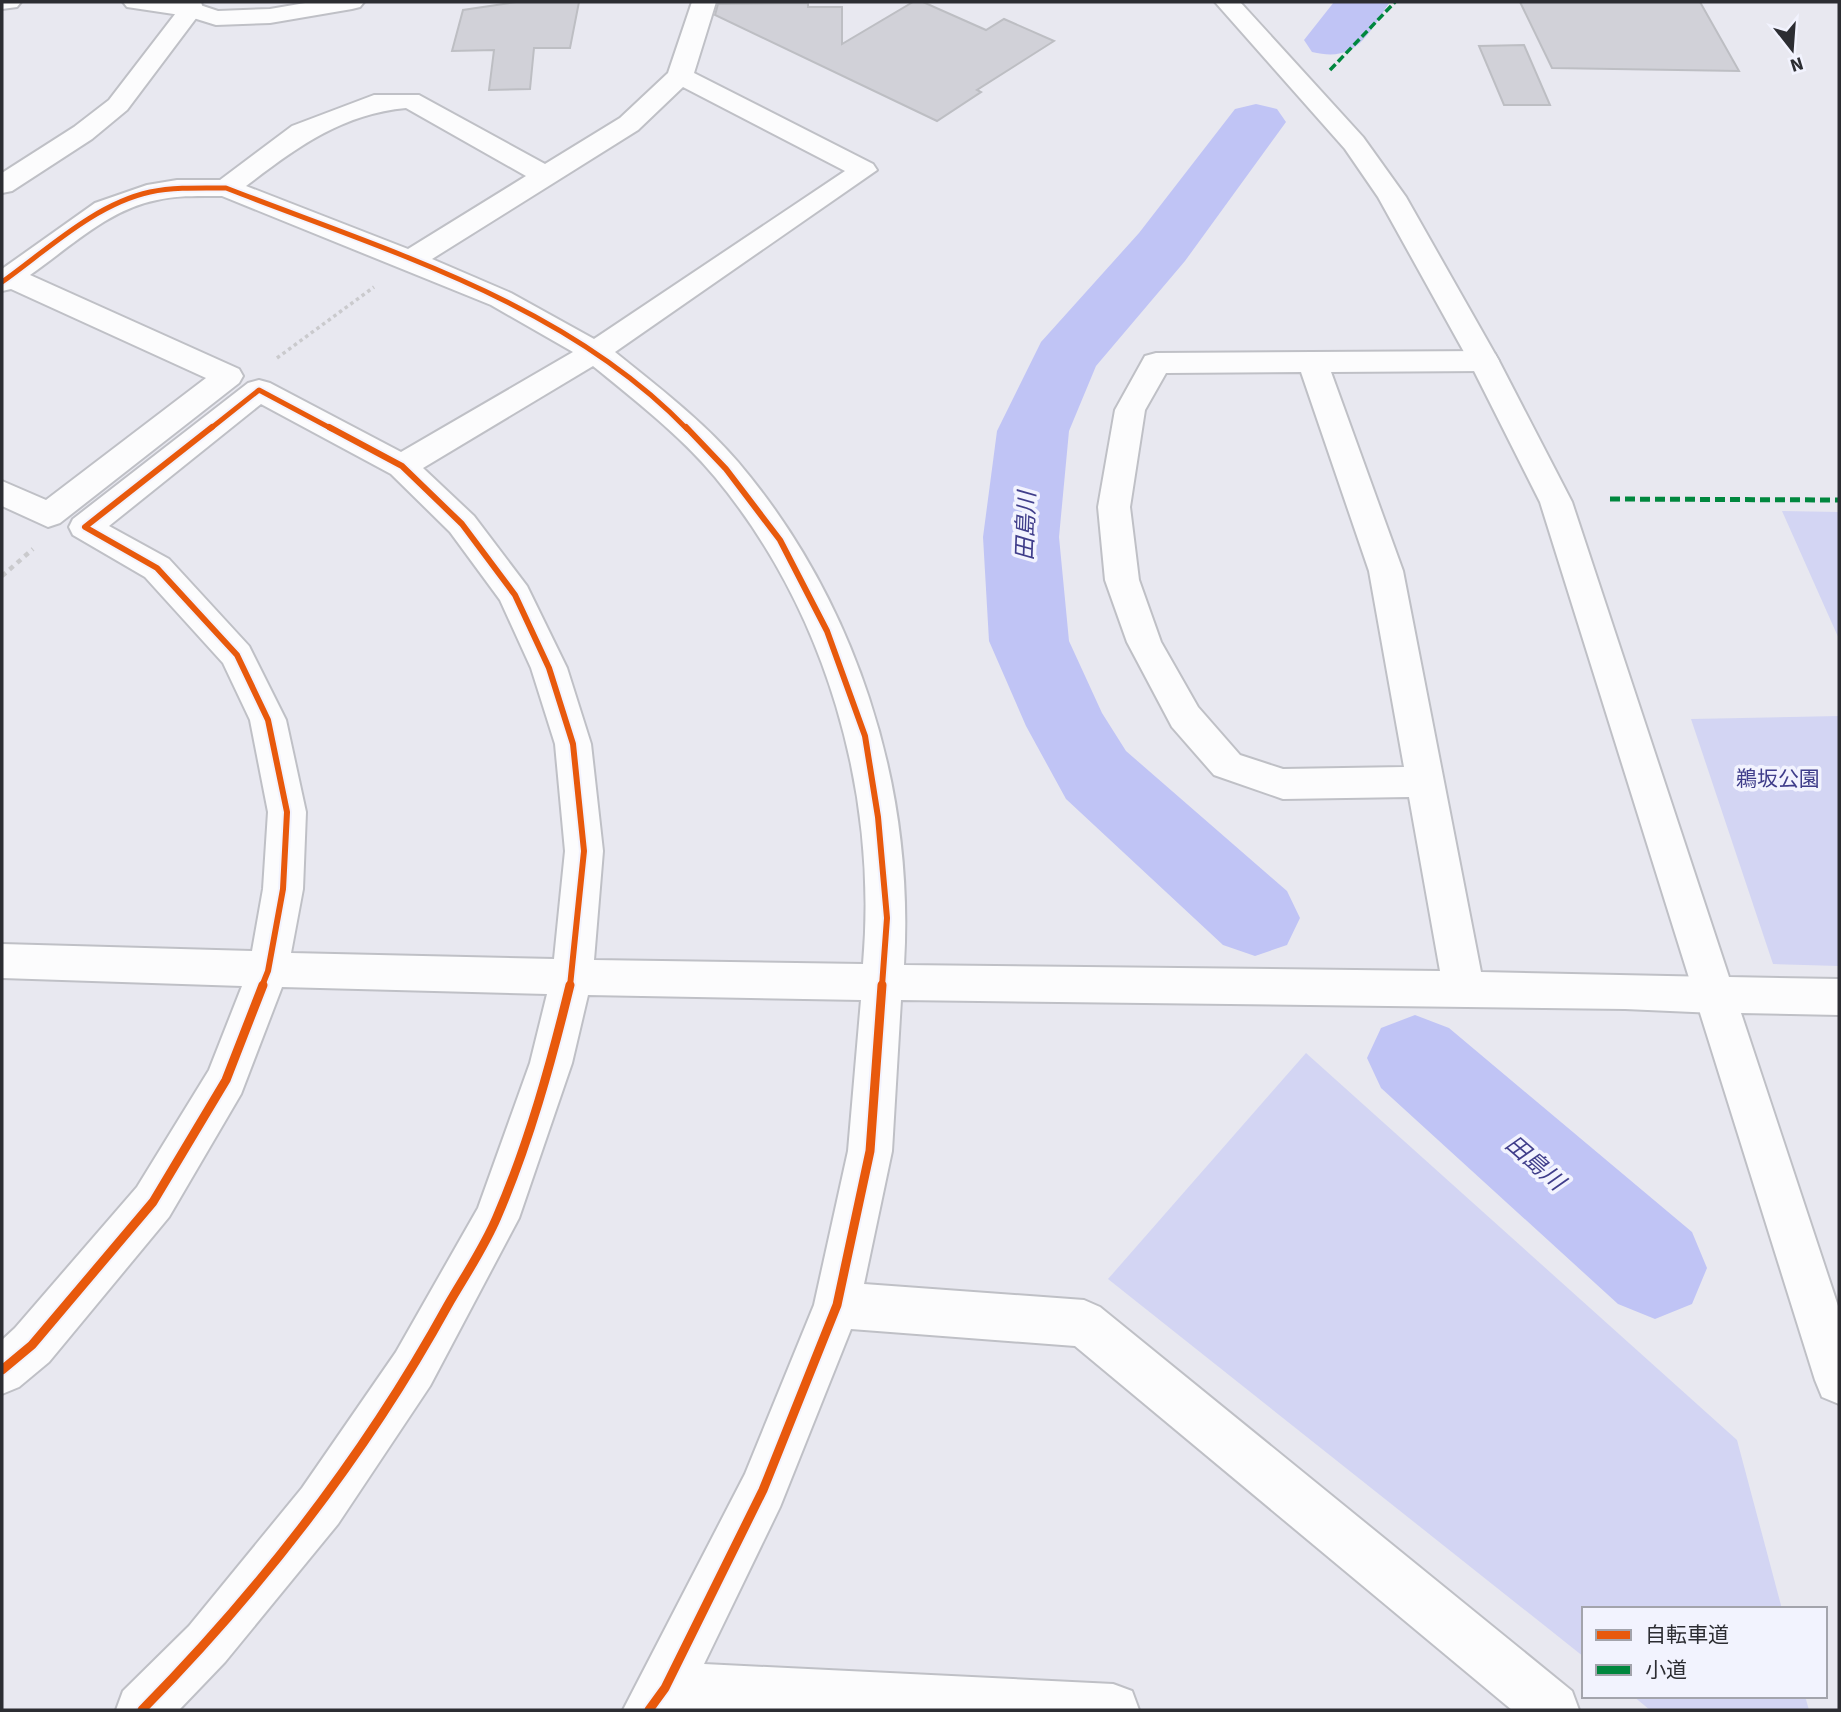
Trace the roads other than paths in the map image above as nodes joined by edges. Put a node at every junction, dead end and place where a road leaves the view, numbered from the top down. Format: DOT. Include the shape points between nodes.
graph roads {
  1 [pos="2,2"];
  2 [pos="9,2"];
  3 [pos="135,2"];
  4 [pos="352,2"];
  5 [pos="704,2"];
  6 [pos="1227,2"];
  7 [pos="190,5"];
  8 [pos="680,76"];
  9 [pos="548,177"];
  10 [pos="2,185"];
  11 [pos="226,188"];
  12 [pos="410,260"];
  13 [pos="6,279"];
  14 [pos="595,352"];
  15 [pos="1312,361"];
  16 [pos="1483,361"];
  17 [pos="402,466"];
  18 [pos="2,492"];
  19 [pos="1425,782"];
  20 [pos="2,961"];
  21 [pos="268,971"];
  22 [pos="572,976"];
  23 [pos="884,983"];
  24 [pos="1464,989"];
  25 [pos="1715,995"];
  26 [pos="1839,998"];
  27 [pos="837,1305"];
  28 [pos="2,1370"];
  29 [pos="1839,1380"];
  30 [pos="657,1699"];
  31 [pos="142,1710"];
  32 [pos="1114,1710"];
  33 [pos="1553,1710"];
  1 -- 2 [label="street"];
  3 -- 7 [label="street"];
  4 -- 7 [label="street" via="270,16 216,19"];
  5 -- 8 [label="street"];
  6 -- 16 [label="street" via="1354,143 1392,197"];
  7 -- 10 [label="street" via="118,105"];
  8 -- 9 [label="street" via="629,124"];
  8 -- 14 [label="street" via="864,170"];
  9 -- 11 [label="street" via="410,100 374,103 301,132"];
  9 -- 12 [label="street"];
  11 -- 12 [label="street"];
  11 -- 13 [label="street" via="147,193 105,209"];
  12 -- 14 [label="street" via="501,299"];
  13 -- 18 [label="street" via="228,376 48,515"];
  14 -- 17 [label="street"];
  14 -- 23 [label="street" via="674,415 726,470 780,540 827,631 865,736 887,918"];
  15 -- 16 [label="street"];
  15 -- 19 [label="street" via="1386,571"];
  15 -- 19 [label="street" via="1156,363 1130,410 1114,507 1122,580 1144,642 1185,717 1227,765 1283,784"];
  16 -- 25 [label="street" via="1556,502"];
  17 -- 21 [label="street" via="259,390 85,527 157,568 190,600 237,655 268,720 287,812 283,889"];
  17 -- 22 [label="street" via="462,524 515,595 549,668 573,744 584,851"];
  19 -- 24 [label="street"];
  20 -- 21 [label="street"];
  21 -- 22 [label="street"];
  21 -- 28 [label="street" via="226,1080 153,1202 32,1345"];
  22 -- 23 [label="street"];
  22 -- 31 [label="street" via="551,1063 497,1218 412,1369 320,1506 207,1644"];
  23 -- 24 [label="street"];
  23 -- 27 [label="street" via="870,1151"];
  24 -- 25 [label="street"];
  25 -- 26 [label="street"];
  25 -- 29 [label="street"];
  27 -- 30 [label="street" via="764,1490"];
  27 -- 33 [label="street" via="1084,1323"];
  30 -- 32 [label="street"];
}
